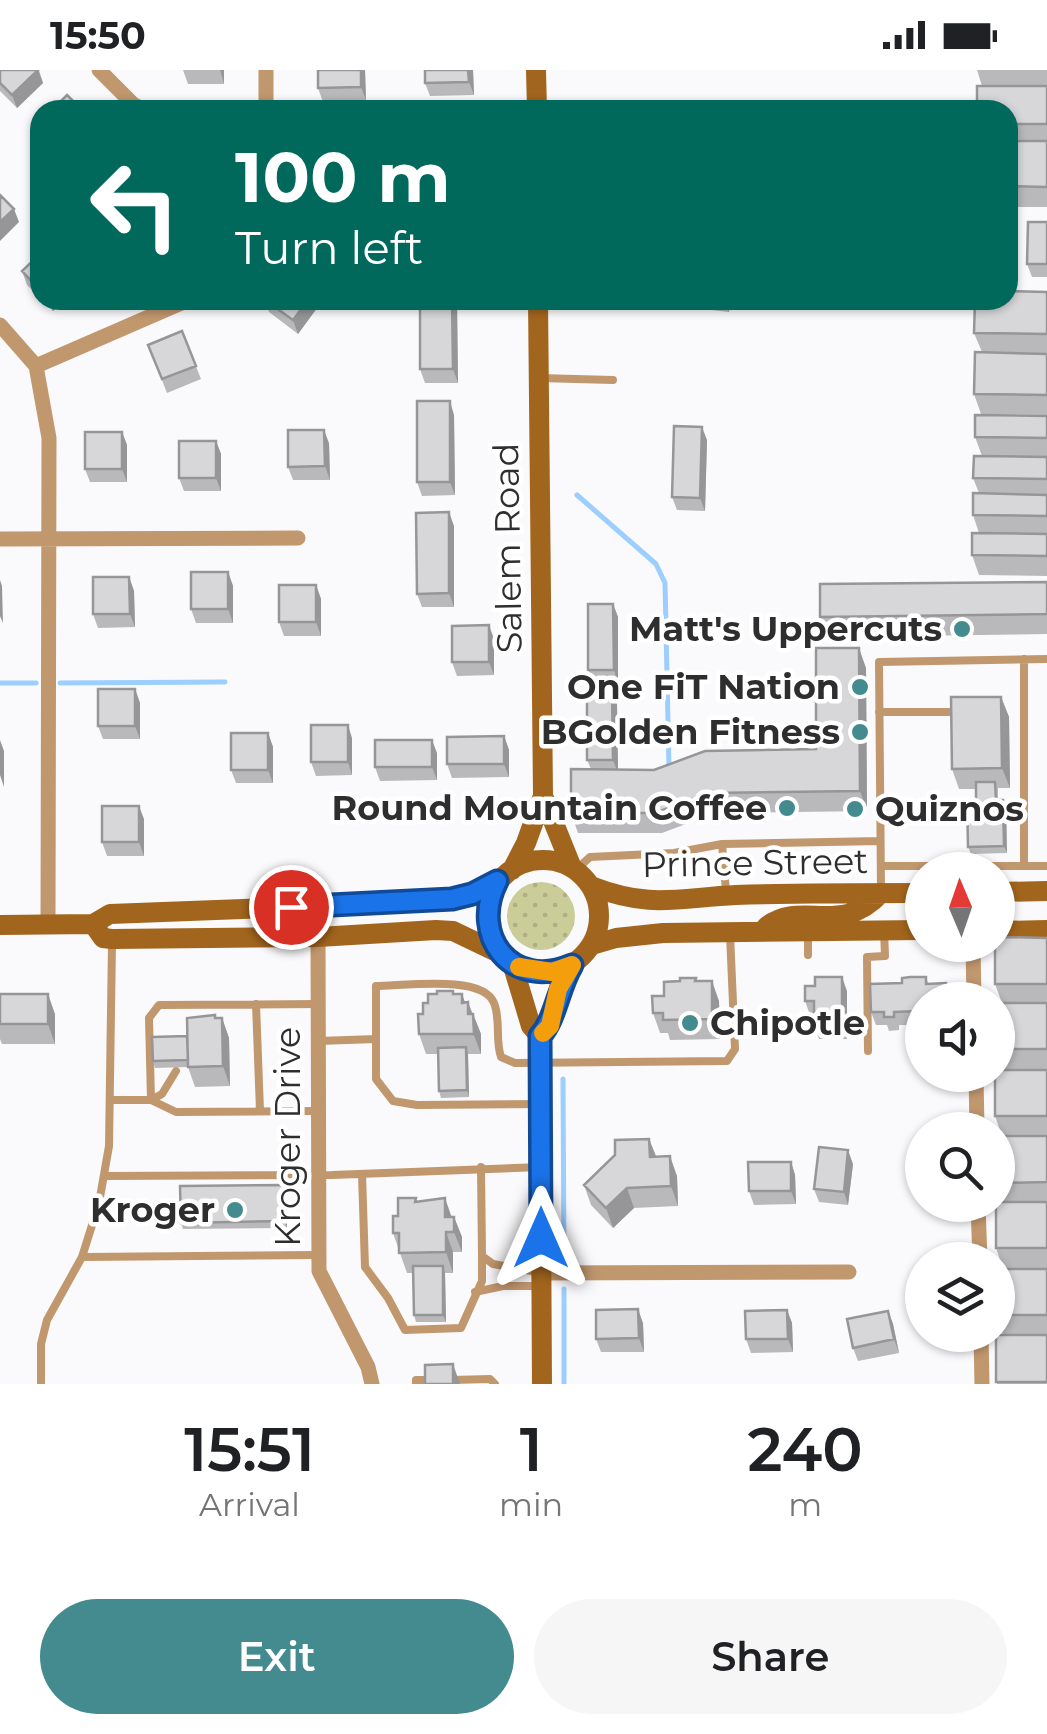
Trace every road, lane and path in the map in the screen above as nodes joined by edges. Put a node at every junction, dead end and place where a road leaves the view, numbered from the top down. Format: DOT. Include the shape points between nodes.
graph roads {
  1 [pos="99,70"];
  2 [pos="266,70"];
  3 [pos="536,70"];
  4 [pos="128,100"];
  5 [pos="266,100"];
  6 [pos="537,100"];
  7 [pos="165,310"];
  8 [pos="538,310"];
  9 [pos="0,325"];
  10 [pos="36,366"];
  11 [pos="539,378"];
  12 [pos="613,380"];
  13 [pos="298,538"];
  14 [pos="0,539"];
  15 [pos="49,539"];
  16 [pos="1024,659"];
  17 [pos="1047,659"];
  18 [pos="1006,711"];
  19 [pos="1024,711"];
  20 [pos="879,712"];
  21 [pos="970,712"];
  22 [pos="543,796"];
  23 [pos="880,840"];
  24 [pos="722,844"];
  25 [pos="880,866"];
  26 [pos="1024,866"];
  27 [pos="1047,866"];
  28 [pos="580,874"];
  29 [pos="504,875"];
  30 [pos="1047,891"];
  31 [pos="905,892"];
  32 [pos="1015,892"];
  33 [pos="881,893"];
  34 [pos="726,896"];
  35 [pos="224,910"];
  36 [pos="93,924"];
  37 [pos="0,925"];
  38 [pos="48,925"];
  39 [pos="884,930"];
  40 [pos="905,930"];
  41 [pos="1047,930"];
  42 [pos="1015,931"];
  43 [pos="730,932"];
  44 [pos="762,932"];
  45 [pos="808,932"];
  46 [pos="318,937"];
  47 [pos="112,939"];
  48 [pos="592,945"];
  49 [pos="808,956"];
  50 [pos="885,956"];
  51 [pos="897,956"];
  52 [pos="506,958"];
  53 [pos="572,965"];
  54 [pos="256,1004"];
  55 [pos="318,1004"];
  56 [pos="540,1036"];
  57 [pos="318,1040"];
  58 [pos="376,1040"];
  59 [pos="868,1052"];
  60 [pos="540,1064"];
  61 [pos="176,1071"];
  62 [pos="110,1100"];
  63 [pos="151,1100"];
  64 [pos="540,1104"];
  65 [pos="260,1111"];
  66 [pos="316,1111"];
  67 [pos="541,1167"];
  68 [pos="480,1168"];
  69 [pos="362,1174"];
  70 [pos="317,1175"];
  71 [pos="105,1176"];
  72 [pos="318,1255"];
  73 [pos="482,1256"];
  74 [pos="82,1257"];
  75 [pos="848,1272"];
  76 [pos="541,1279"];
  77 [pos="475,1292"];
  78 [pos="981,1352"];
  79 [pos="41,1384"];
  80 [pos="372,1384"];
  81 [pos="416,1384"];
  82 [pos="495,1384"];
  83 [pos="542,1384"];
  84 [pos="982,1384"];
  1 -- 4 [label="street"];
  2 -- 5 [label="street"];
  3 -- 6 [label="main road"];
  7 -- 10 [label="street"];
  8 -- 11 [label="main road, Salem Road"];
  9 -- 10 [label="street"];
  10 -- 15 [label="street" via="48,438"];
  11 -- 12 [label="lane"];
  11 -- 22 [label="main road, Salem Road"];
  13 -- 15 [label="street"];
  14 -- 15 [label="street"];
  15 -- 38 [label="street"];
  16 -- 17 [label="lane"];
  16 -- 19 [label="lane"];
  16 -- 20 [label="lane" via="879,662"];
  18 -- 19 [label="lane"];
  19 -- 26 [label="lane"];
  20 -- 21 [label="lane"];
  20 -- 23 [label="lane"];
  22 -- 28 [label="main road, Salem Road"];
  22 -- 29 [label="main road, Salem Road" via="526,844"];
  23 -- 24 [label="lane"];
  23 -- 25 [label="lane"];
  24 -- 28 [label="lane" via="590,857"];
  24 -- 34 [label="lane"];
  25 -- 26 [label="lane"];
  25 -- 33 [label="lane"];
  26 -- 27 [label="lane"];
  28 -- 29 [label="main road" via="542,860"];
  28 -- 34 [label="main road, Prince Street" via="632,900"];
  28 -- 48 [label="main road" via="600,915"];
  29 -- 35 [label="main road" via="452,899"];
  29 -- 52 [label="main road" via="488,904 488,925"];
  30 -- 32 [label="main road"];
  31 -- 33 [label="main road, Prince Street"];
  33 -- 34 [label="main road, Prince Street"];
  33 -- 44 [label="main road" via="848,916 778,919"];
  35 -- 36 [label="main road" via="110,914"];
  35 -- 47 [label="main road" via="205,920 132,922 119,926"];
  36 -- 38 [label="main road"];
  36 -- 47 [label="main road"];
  37 -- 38 [label="main road"];
  39 -- 40 [label="main road, Prince Street"];
  39 -- 45 [label="main road, Prince Street"];
  39 -- 50 [label="lane"];
  41 -- 42 [label="main road"];
  43 -- 44 [label="main road, Prince Street"];
  43 -- 48 [label="main road, Prince Street" via="642,934"];
  43 -- 60 [label="lane" via="735,1049 727,1061"];
  44 -- 45 [label="main road, Prince Street"];
  45 -- 49 [label="lane"];
  46 -- 47 [label="main road"];
  46 -- 52 [label="main road" via="453,932"];
  46 -- 55 [label="street, Kroger Drive"];
  47 -- 62 [label="lane"];
  48 -- 53 [label="main road"];
  50 -- 51 [label="lane"];
  50 -- 59 [label="lane" via="868,957"];
  52 -- 53 [label="main road" via="541,972"];
  52 -- 56 [label="main road"];
  53 -- 56 [label="main road" via="558,989 550,1026"];
  54 -- 55 [label="lane"];
  54 -- 63 [label="lane" via="159,1005 149,1018"];
  54 -- 65 [label="lane"];
  55 -- 57 [label="street, Kroger Drive"];
  56 -- 60 [label="main road"];
  57 -- 58 [label="lane"];
  57 -- 66 [label="street, Kroger Drive"];
  58 -- 60 [label="lane" via="376,986 468,985 494,1002 501,1057"];
  58 -- 64 [label="lane" via="376,1079 393,1101"];
  60 -- 64 [label="main road"];
  61 -- 63 [label="lane"];
  62 -- 63 [label="lane"];
  62 -- 71 [label="lane"];
  63 -- 65 [label="lane" via="173,1112"];
  64 -- 67 [label="main road"];
  65 -- 66 [label="lane"];
  66 -- 70 [label="street, Kroger Drive"];
  67 -- 68 [label="lane"];
  67 -- 76 [label="main road"];
  68 -- 69 [label="lane"];
  68 -- 73 [label="lane"];
  69 -- 70 [label="lane"];
  69 -- 77 [label="lane" via="365,1267 405,1330 461,1328"];
  70 -- 71 [label="lane"];
  70 -- 72 [label="street, Kroger Drive"];
  71 -- 74 [label="lane"];
  72 -- 74 [label="lane"];
  72 -- 80 [label="street, Kroger Drive" via="325,1286"];
  73 -- 76 [label="lane"];
  73 -- 77 [label="lane"];
  74 -- 79 [label="lane" via="47,1320"];
  75 -- 76 [label="street"];
  76 -- 77 [label="lane"];
  76 -- 83 [label="main road"];
  78 -- 84 [label="street"];
  81 -- 82 [label="lane"];
}
